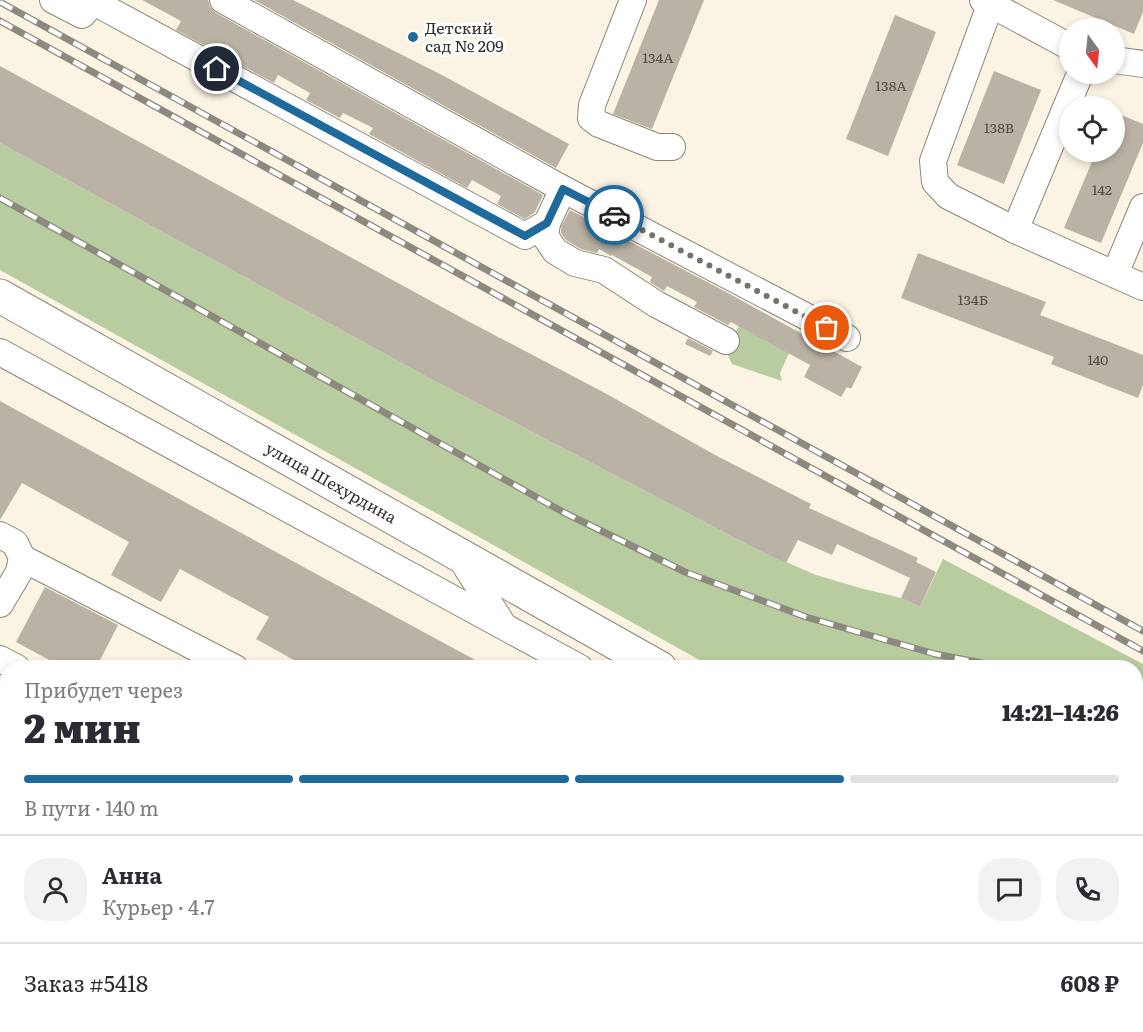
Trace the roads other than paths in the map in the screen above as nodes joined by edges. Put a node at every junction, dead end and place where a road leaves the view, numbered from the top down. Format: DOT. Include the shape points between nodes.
graph roads {
  1 [pos="52,0"];
  2 [pos="223,0"];
  3 [pos="633,0"];
  4 [pos="94,1"];
  5 [pos="988,1"];
  6 [pos="1059,41"];
  7 [pos="1125,62"];
  8 [pos="1143,64"];
  9 [pos="1076,84"];
  10 [pos="672,147"];
  11 [pos="563,189"];
  12 [pos="1143,207"];
  13 [pos="547,223"];
  14 [pos="1015,230"];
  15 [pos="1115,274"];
  16 [pos="1143,287"];
  17 [pos="0,296"];
  18 [pos="847,338"];
  19 [pos="726,341"];
  20 [pos="0,352"];
  21 [pos="0,535"];
  22 [pos="460,556"];
  23 [pos="21,558"];
  24 [pos="0,604"];
  25 [pos="503,625"];
  26 [pos="219,660"];
  27 [pos="566,660"];
  28 [pos="646,660"];
  1 -- 4 [label="street" via="82,15"];
  2 -- 11 [label="street"];
  3 -- 10 [label="street" via="592,105 591,118 657,147"];
  4 -- 13 [label="street" via="525,236"];
  5 -- 6 [label="street"];
  5 -- 14 [label="street" via="933,161 935,182 948,196"];
  7 -- 8 [label="street"];
  9 -- 14 [label="street"];
  11 -- 13 [label="street"];
  11 -- 18 [label="street"];
  12 -- 15 [label="street"];
  13 -- 19 [label="street" via="545,236 555,250 576,263 604,270 656,304"];
  14 -- 15 [label="street"];
  15 -- 16 [label="street"];
  17 -- 22 [label="main road, улица Шехурдина"];
  20 -- 25 [label="street"];
  21 -- 23 [label="street" via="15,543"];
  22 -- 25 [label="street"];
  22 -- 28 [label="main road, улица Шехурдина"];
  23 -- 24 [label="street" via="20,572"];
  23 -- 26 [label="street"];
  25 -- 27 [label="street"];
}
